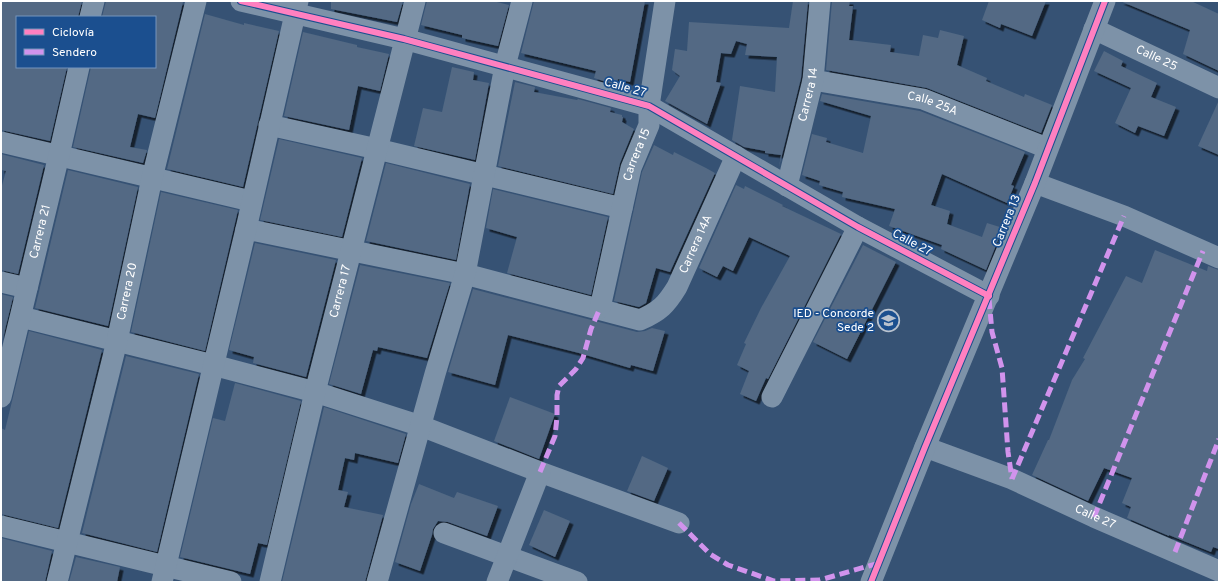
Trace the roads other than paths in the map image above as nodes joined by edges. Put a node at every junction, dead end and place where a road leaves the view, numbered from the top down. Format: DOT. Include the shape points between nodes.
graph roads {
  1 [pos="94,1"];
  2 [pos="196,1"];
  3 [pos="242,1"];
  4 [pos="414,1"];
  5 [pos="522,1"];
  6 [pos="665,1"];
  7 [pos="820,1"];
  8 [pos="1104,1"];
  9 [pos="296,7"];
  10 [pos="90,16"];
  11 [pos="1094,29"];
  12 [pos="404,39"];
  13 [pos="505,66"];
  14 [pos="79,68"];
  15 [pos="813,80"];
  16 [pos="1219,88"];
  17 [pos="649,106"];
  18 [pos="270,125"];
  19 [pos="1,142"];
  20 [pos="1047,148"];
  21 [pos="377,149"];
  22 [pos="59,155"];
  23 [pos="736,156"];
  24 [pos="485,176"];
  25 [pos="152,178"];
  26 [pos="1035,183"];
  27 [pos="787,186"];
  28 [pos="251,201"];
  29 [pos="622,208"];
  30 [pos="858,227"];
  31 [pos="246,229"];
  32 [pos="351,250"];
  33 [pos="1219,258"];
  34 [pos="465,274"];
  35 [pos="1,282"];
  36 [pos="27,288"];
  37 [pos="989,296"];
  38 [pos="600,308"];
  39 [pos="21,317"];
  40 [pos="118,341"];
  41 [pos="213,364"];
  42 [pos="315,392"];
  43 [pos="1,397"];
  44 [pos="772,397"];
  45 [pos="421,426"];
  46 [pos="925,447"];
  47 [pos="540,472"];
  48 [pos="679,523"];
  49 [pos="1,526"];
  50 [pos="444,533"];
  51 [pos="67,542"];
  52 [pos="508,556"];
  53 [pos="1219,571"];
  54 [pos="164,574"];
  55 [pos="57,582"];
  56 [pos="231,582"];
  57 [pos="270,582"];
  58 [pos="377,582"];
  59 [pos="497,582"];
  60 [pos="577,582"];
  61 [pos="871,582"];
  1 -- 10 [label="street"];
  2 -- 25 [label="street, Carrera 20"];
  3 -- 9 [label="street, Calle 27"];
  4 -- 12 [label="street, Carrera 17"];
  5 -- 13 [label="street"];
  6 -- 17 [label="street, Carrera 15"];
  7 -- 15 [label="street, Carrera 14"];
  8 -- 11 [label="street, Carrera 13"];
  9 -- 12 [label="street, Calle 27"];
  9 -- 18 [label="street"];
  11 -- 16 [label="street, Calle 25"];
  11 -- 20 [label="street, Carrera 13"];
  12 -- 13 [label="street, Calle 27"];
  12 -- 21 [label="street, Carrera 17"];
  13 -- 17 [label="street, Calle 27"];
  13 -- 24 [label="street"];
  14 -- 22 [label="street, Carrera 21"];
  15 -- 20 [label="street, Calle 25A" via="923,99"];
  15 -- 27 [label="street, Carrera 14"];
  17 -- 23 [label="street, Calle 27"];
  17 -- 29 [label="street, Carrera 15" via="649,125 631,168"];
  18 -- 21 [label="street"];
  18 -- 28 [label="street"];
  19 -- 22 [label="street"];
  20 -- 26 [label="street, Carrera 13"];
  21 -- 24 [label="street"];
  21 -- 32 [label="street, Carrera 17"];
  22 -- 25 [label="street"];
  22 -- 36 [label="street, Carrera 21"];
  23 -- 27 [label="street, Calle 27"];
  23 -- 38 [label="street, Carrera 14A" via="670,299 660,309 640,320"];
  24 -- 29 [label="street"];
  24 -- 34 [label="street"];
  25 -- 28 [label="street"];
  25 -- 40 [label="street, Carrera 20"];
  26 -- 33 [label="street" via="1124,216"];
  26 -- 37 [label="street, Carrera 13"];
  27 -- 30 [label="street, Calle 27"];
  28 -- 31 [label="street"];
  29 -- 38 [label="street, Carrera 15"];
  30 -- 37 [label="street, Calle 27"];
  30 -- 44 [label="street"];
  31 -- 32 [label="street"];
  31 -- 41 [label="street"];
  32 -- 34 [label="street"];
  32 -- 42 [label="street, Carrera 17"];
  34 -- 38 [label="street"];
  34 -- 45 [label="street"];
  35 -- 36 [label="street"];
  36 -- 39 [label="street, Carrera 21"];
  37 -- 46 [label="street, Carrera 13"];
  39 -- 40 [label="street"];
  39 -- 43 [label="street, Carrera 21"];
  40 -- 41 [label="street"];
  40 -- 51 [label="street, Carrera 20"];
  41 -- 42 [label="street"];
  41 -- 54 [label="street"];
  42 -- 45 [label="street"];
  42 -- 57 [label="street, Carrera 17"];
  45 -- 47 [label="street"];
  45 -- 58 [label="street"];
  46 -- 53 [label="street, Calle 27" via="1012,479"];
  46 -- 61 [label="street, Carrera 13"];
  47 -- 48 [label="street"];
  47 -- 52 [label="street"];
  49 -- 51 [label="street"];
  50 -- 52 [label="street"];
  51 -- 54 [label="street"];
  51 -- 55 [label="street, Carrera 20"];
  52 -- 59 [label="street"];
  52 -- 60 [label="street"];
  54 -- 56 [label="street"];
}
